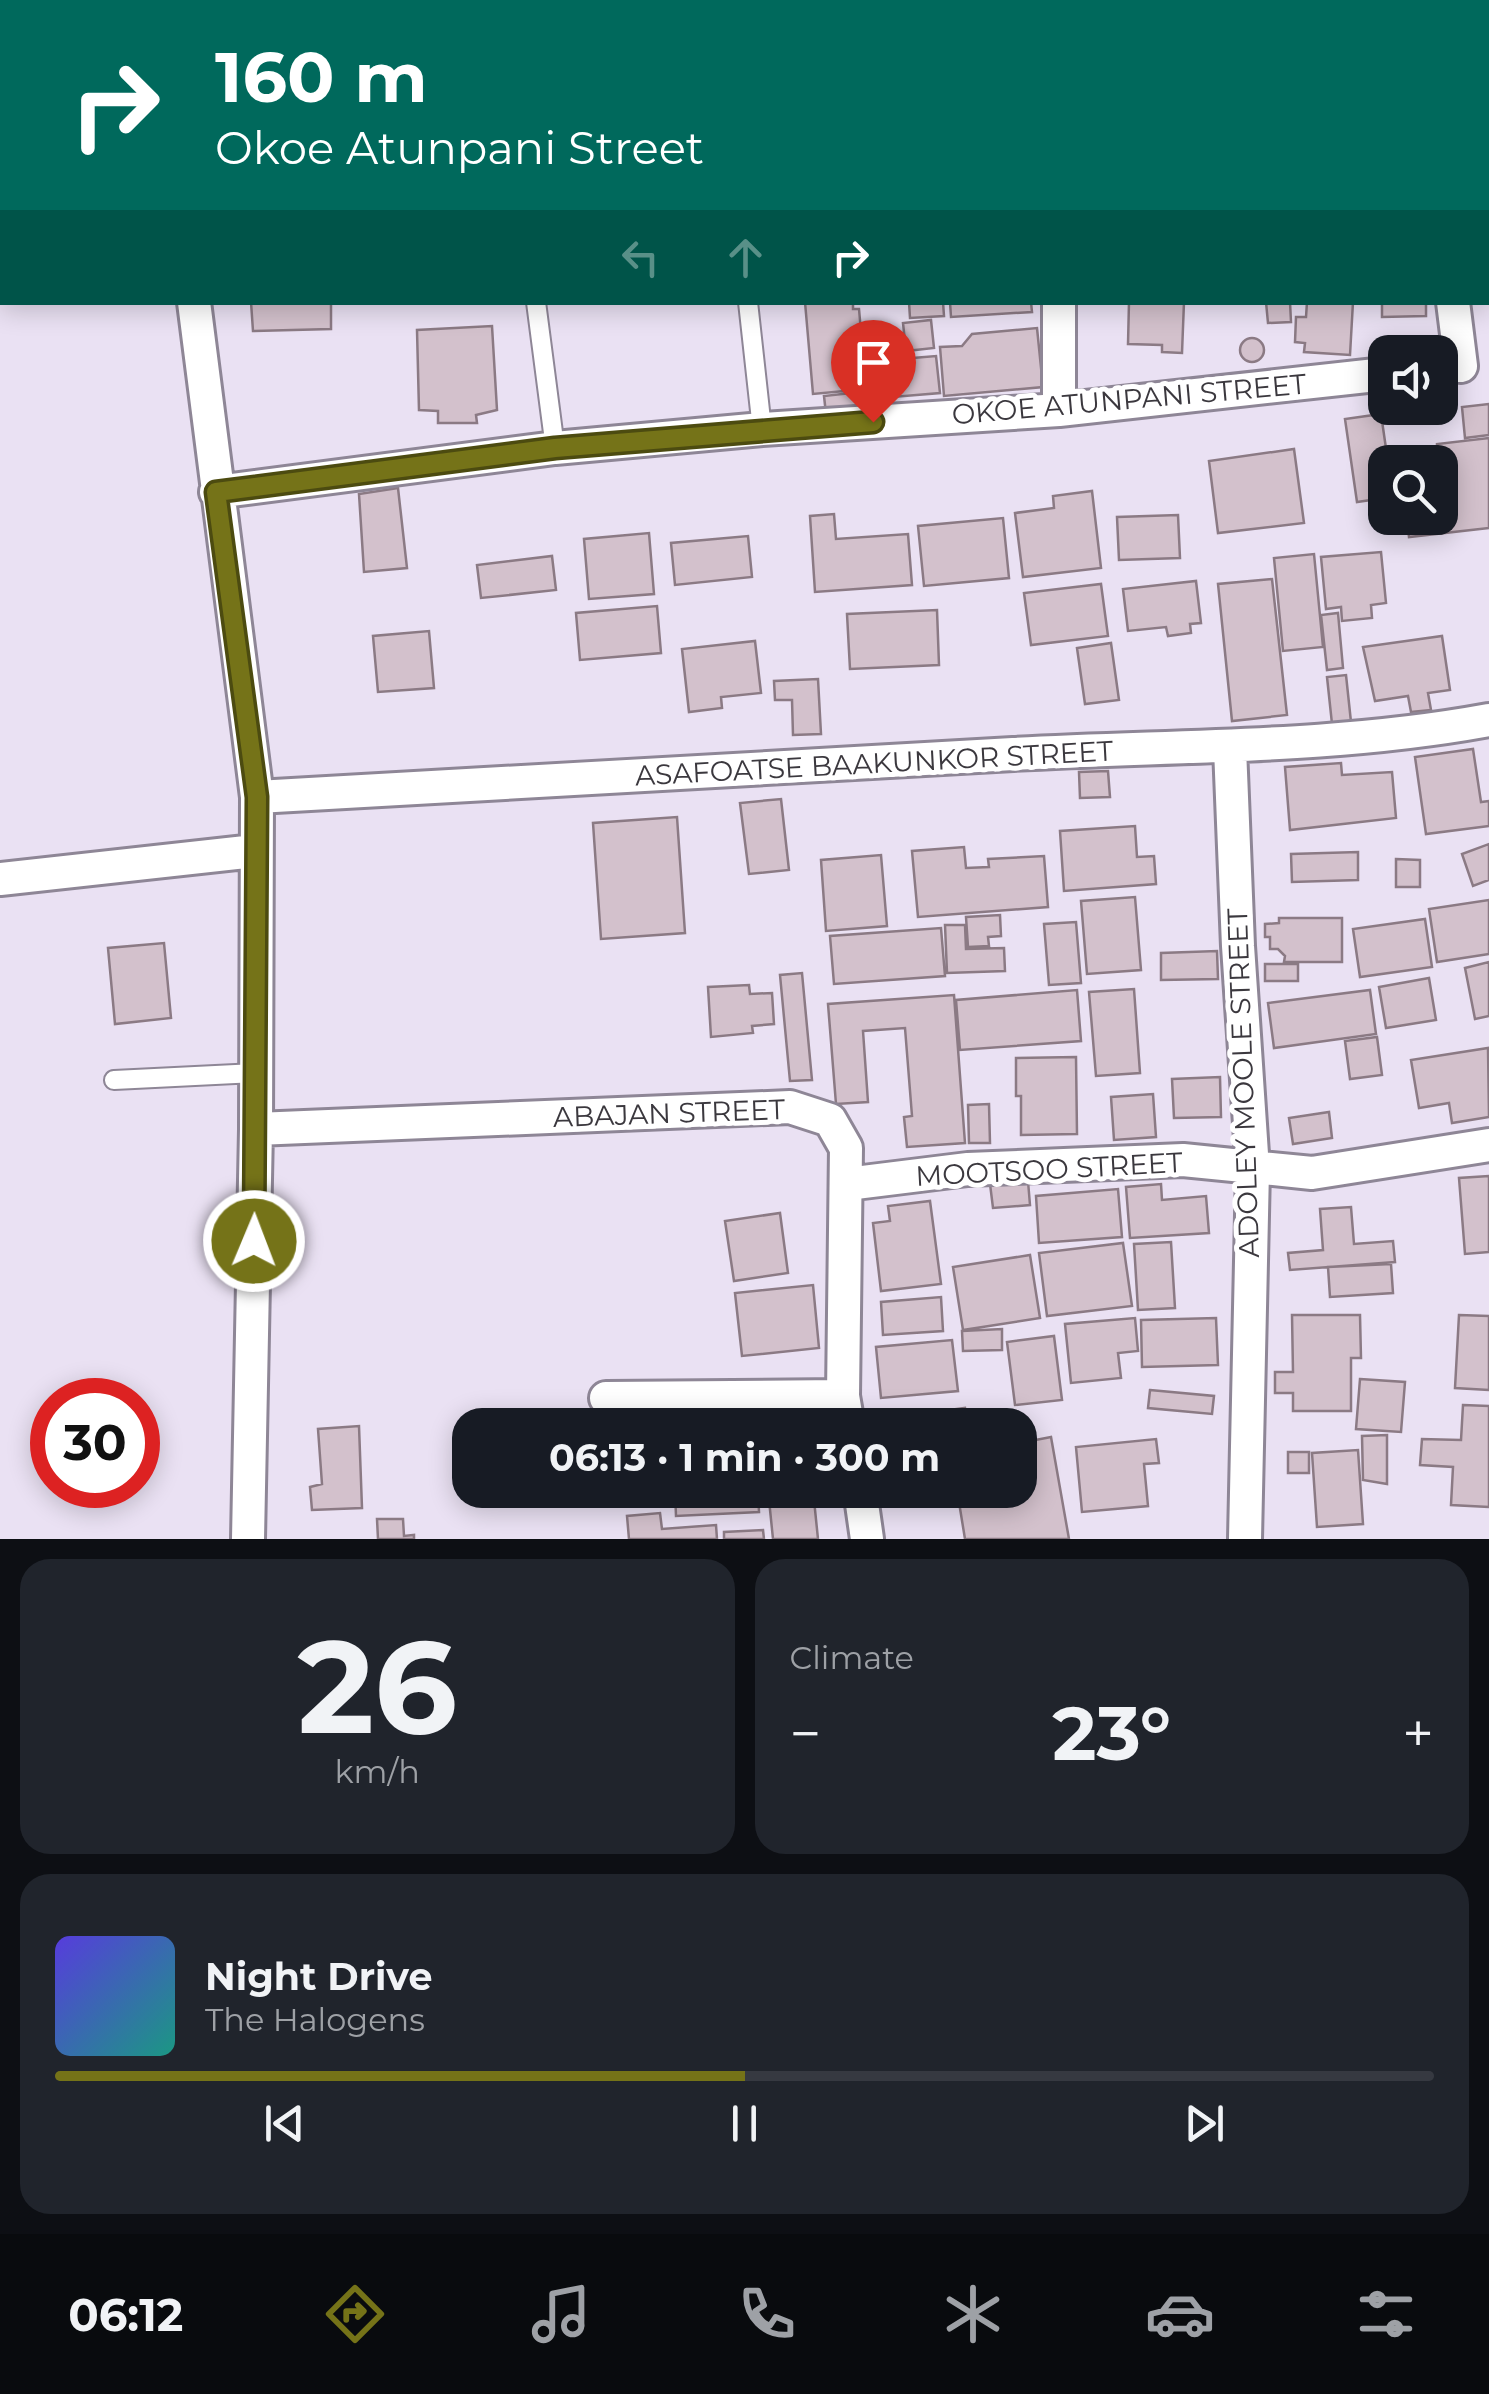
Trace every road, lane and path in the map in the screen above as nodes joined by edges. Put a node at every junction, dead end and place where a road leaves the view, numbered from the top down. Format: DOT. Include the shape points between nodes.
graph roads {
  1 [pos="194,305"];
  2 [pos="536,305"];
  3 [pos="748,305"];
  4 [pos="1060,305"];
  5 [pos="1453,305"];
  6 [pos="1463,366"];
  7 [pos="1368,376"];
  8 [pos="1059,410"];
  9 [pos="762,429"];
  10 [pos="555,448"];
  11 [pos="216,492"];
  12 [pos="1489,720"];
  13 [pos="1230,748"];
  14 [pos="257,797"];
  15 [pos="255,851"];
  16 [pos="0,879"];
  17 [pos="256,1073"];
  18 [pos="114,1080"];
  19 [pos="256,1130"];
  20 [pos="1489,1145"];
  21 [pos="1253,1170"];
  22 [pos="847,1184"];
  23 [pos="606,1398"];
  24 [pos="790,1408"];
  25 [pos="845,1408"];
  26 [pos="863,1508"];
  27 [pos="248,1539"];
  28 [pos="867,1539"];
  29 [pos="1245,1539"];
  1 -- 11 [label="street"];
  2 -- 10 [label="lane"];
  3 -- 9 [label="lane"];
  4 -- 8 [label="street"];
  5 -- 6 [label="street"];
  7 -- 8 [label="street, OKOE ATUNPANI STREET"];
  8 -- 9 [label="street, OKOE ATUNPANI STREET"];
  9 -- 10 [label="street, OKOE ATUNPANI STREET"];
  10 -- 11 [label="street, OKOE ATUNPANI STREET"];
  11 -- 14 [label="street"];
  12 -- 13 [label="street, ASAFOATSE BAAKUNKOR STREET"];
  13 -- 14 [label="street, ASAFOATSE BAAKUNKOR STREET" via="1019,753"];
  13 -- 21 [label="street, ADOLEY MOOLE STREET"];
  14 -- 15 [label="street"];
  15 -- 16 [label="street"];
  15 -- 17 [label="street"];
  17 -- 18 [label="lane"];
  17 -- 19 [label="street"];
  19 -- 22 [label="street, ABAJAN STREET" via="790,1106 830,1120 846,1148"];
  19 -- 27 [label="street"];
  20 -- 21 [label="street, MOOTSOO STREET" via="1312,1173"];
  21 -- 22 [label="street, MOOTSOO STREET" via="1183,1160 968,1169"];
  21 -- 29 [label="street, ADOLEY MOOLE STREET"];
  22 -- 25 [label="street, ABAJAN STREET"];
  23 -- 24 [label="street"];
  26 -- 28 [label="street"];
}
